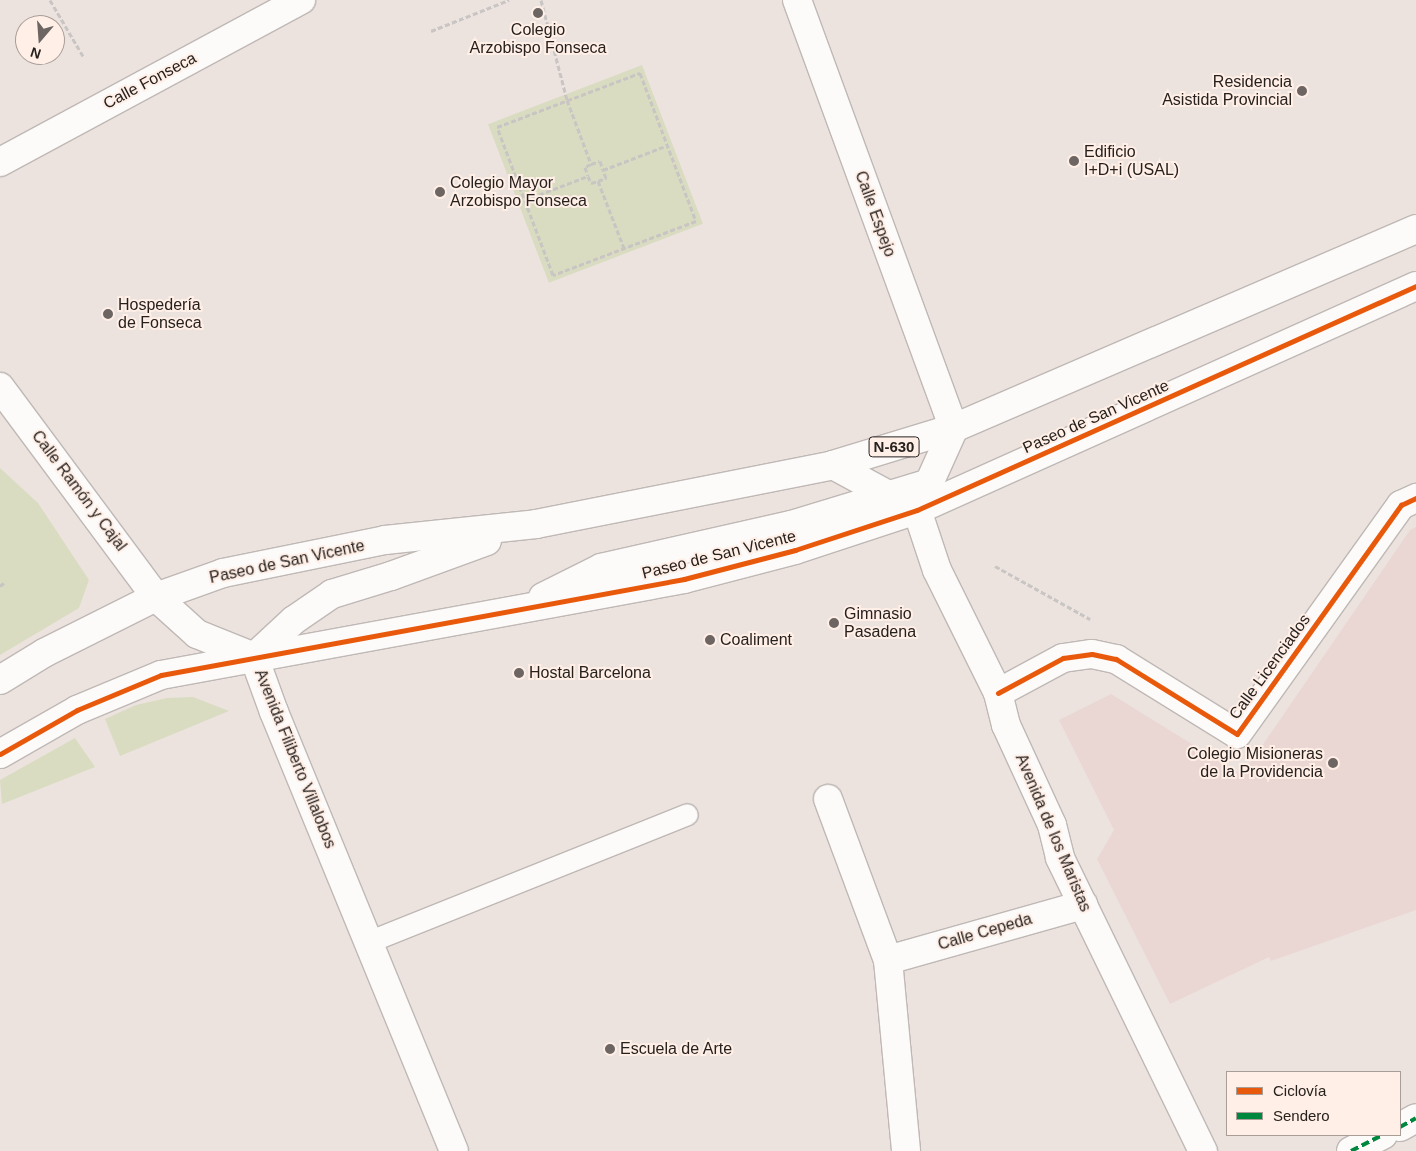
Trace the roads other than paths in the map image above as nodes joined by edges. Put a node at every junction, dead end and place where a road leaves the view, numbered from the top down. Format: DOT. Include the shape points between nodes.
graph roads {
  1 [pos="300,0"];
  2 [pos="797,0"];
  3 [pos="0,162"];
  4 [pos="1416,229"];
  5 [pos="1416,286"];
  6 [pos="0,386"];
  7 [pos="954,428"];
  8 [pos="834,465"];
  9 [pos="929,483"];
  10 [pos="889,496"];
  11 [pos="1416,498"];
  12 [pos="917,510"];
  13 [pos="536,524"];
  14 [pos="156,597"];
  15 [pos="512,612"];
  16 [pos="254,657"];
  17 [pos="0,680"];
  18 [pos="998,693"];
  19 [pos="0,754"];
  20 [pos="828,799"];
  21 [pos="687,814"];
  22 [pos="1083,905"];
  23 [pos="370,941"];
  24 [pos="888,960"];
  25 [pos="1416,1118"];
  26 [pos="1401,1126"];
  27 [pos="1381,1136"];
  28 [pos="454,1151"];
  29 [pos="906,1151"];
  30 [pos="1203,1151"];
  31 [pos="1351,1151"];
  1 -- 3 [label="main road, Calle Fonseca"];
  2 -- 7 [label="main road, Calle Espejo"];
  4 -- 7 [label="main road, Paseo de San Vicente"];
  5 -- 12 [label="main road, Paseo de San Vicente"];
  6 -- 14 [label="main road, Calle Ramón y Cajal"];
  7 -- 8 [label="main road, Paseo de San Vicente / N-630"];
  7 -- 9 [label="main road"];
  8 -- 10 [label="main road"];
  8 -- 13 [label="main road, Paseo de San Vicente"];
  9 -- 10 [label="main road, Paseo de San Vicente"];
  9 -- 12 [label="main road"];
  10 -- 12 [label="main road"];
  10 -- 15 [label="main road, Paseo de San Vicente" via="792,526 601,568"];
  11 -- 18 [label="main road, Calle Licenciados" via="1402,505 1237,734 1116,659 1092,654 1063,658"];
  12 -- 15 [label="main road, Paseo de San Vicente" via="796,550 709,574"];
  12 -- 18 [label="main road, Avenida de los Maristas" via="937,570"];
  13 -- 14 [label="main road, Paseo de San Vicente" via="385,540 223,572"];
  13 -- 16 [label="main road, Paseo de San Vicente" via="332,594 294,620"];
  14 -- 16 [label="main road, Avenida Filiberto Villalobos" via="197,634"];
  14 -- 17 [label="main road, Paseo de San Vicente" via="44,653"];
  15 -- 16 [label="main road, Paseo de San Vicente"];
  16 -- 19 [label="main road, Paseo de San Vicente" via="161,675 77,710"];
  16 -- 23 [label="main road, Avenida Filiberto Villalobos"];
  18 -- 22 [label="main road, Avenida de los Maristas" via="1006,726 1052,825 1060,858"];
  20 -- 24 [label="main road"];
  21 -- 23 [label="lane"];
  22 -- 24 [label="main road, Calle Cepeda"];
  22 -- 30 [label="main road, Avenida de los Maristas"];
  23 -- 28 [label="main road, Avenida Filiberto Villalobos"];
  24 -- 29 [label="main road"];
  25 -- 26 [label="main road"];
  27 -- 31 [label="main road"];
}
